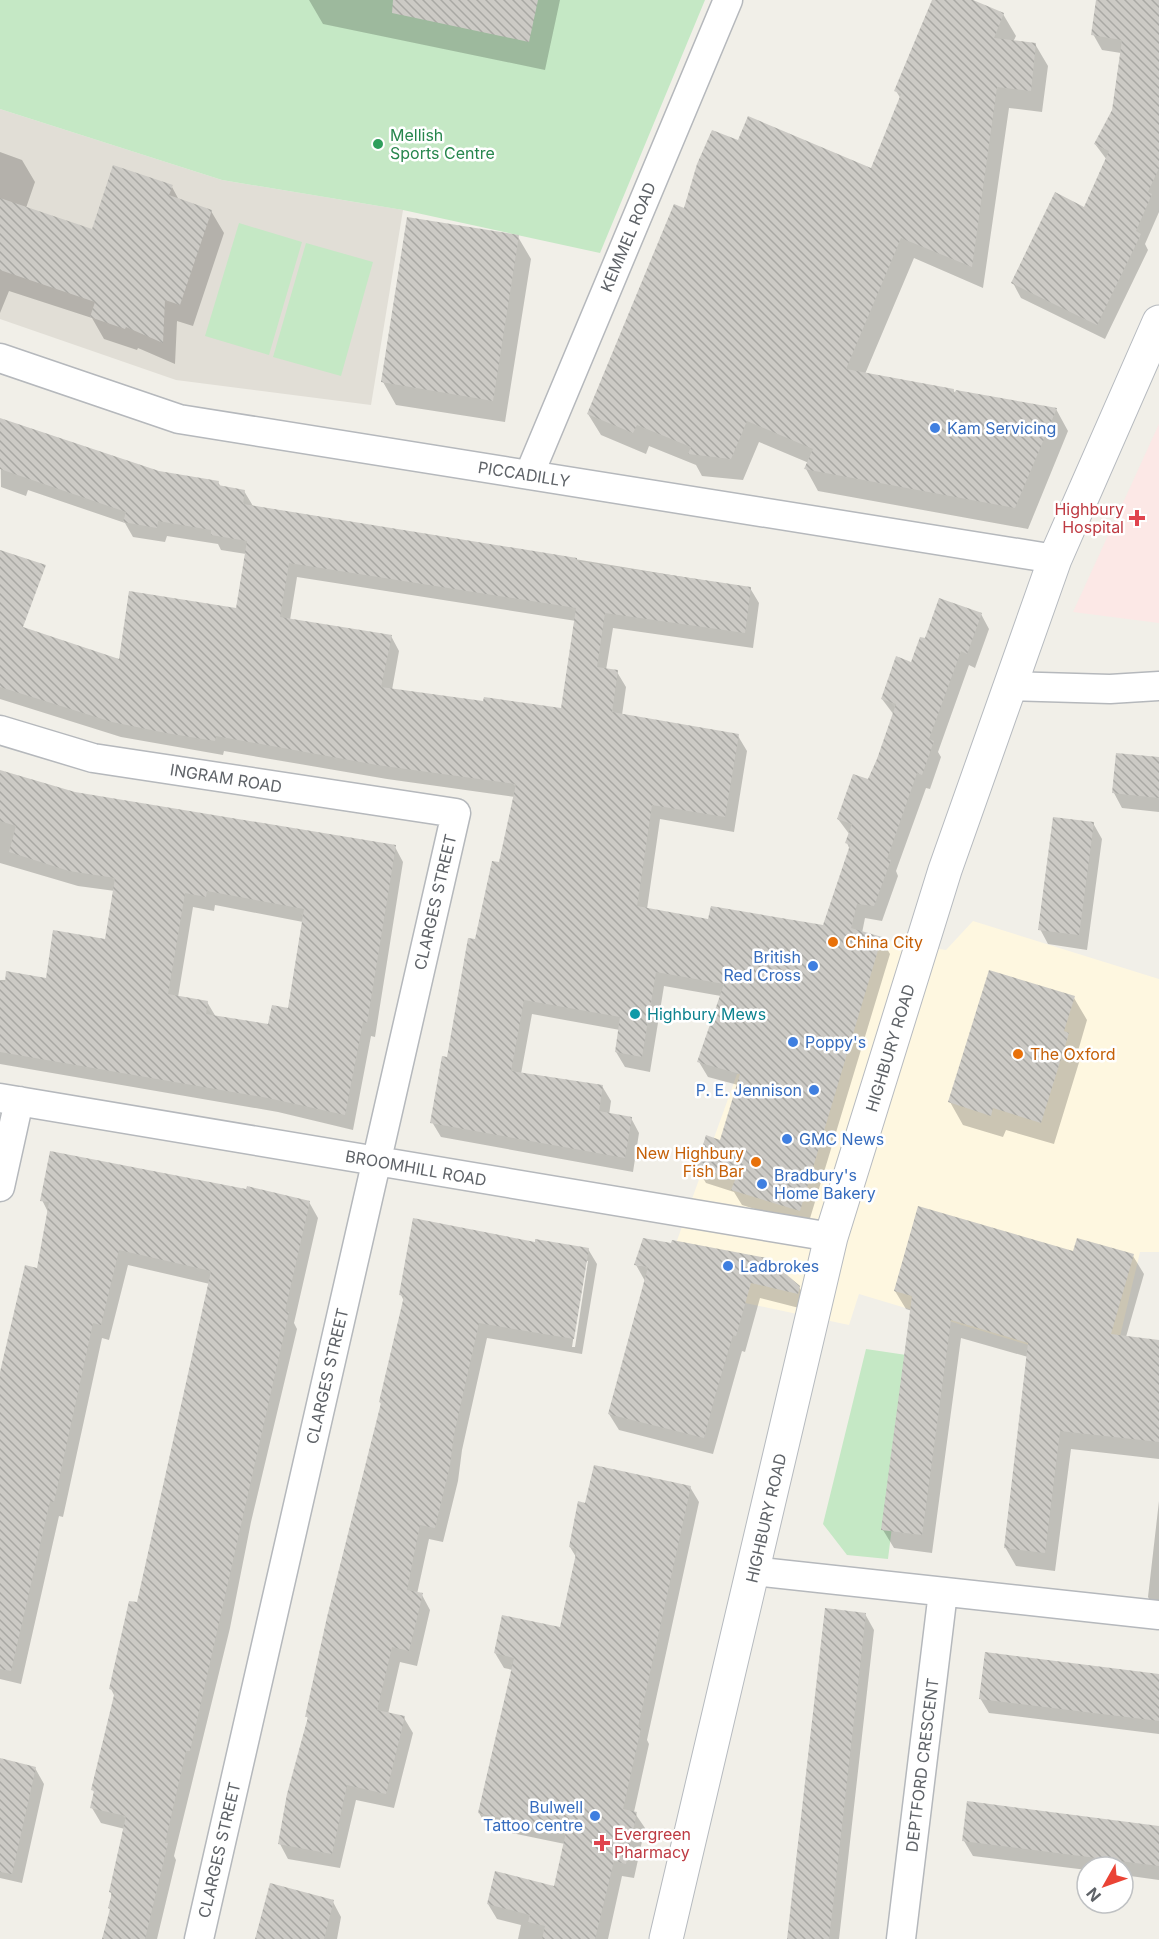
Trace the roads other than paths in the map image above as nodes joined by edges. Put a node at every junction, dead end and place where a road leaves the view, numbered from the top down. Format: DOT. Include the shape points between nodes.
graph roads {
  1 [pos="728,0"];
  2 [pos="1159,322"];
  3 [pos="0,358"];
  4 [pos="528,475"];
  5 [pos="1055,559"];
  6 [pos="1010,686"];
  7 [pos="1159,686"];
  8 [pos="0,730"];
  9 [pos="456,813"];
  10 [pos="10,1100"];
  11 [pos="376,1161"];
  12 [pos="0,1187"];
  13 [pos="831,1237"];
  14 [pos="753,1571"];
  15 [pos="943,1592"];
  16 [pos="1159,1615"];
  17 [pos="199,1939"];
  18 [pos="666,1939"];
  19 [pos="901,1939"];
  1 -- 4 [label="street, KEMMEL ROAD"];
  2 -- 5 [label="main road, HIGHBURY ROAD"];
  3 -- 4 [label="street, PICCADILLY" via="179,419"];
  4 -- 5 [label="street, PICCADILLY"];
  5 -- 6 [label="main road, HIGHBURY ROAD"];
  6 -- 7 [label="street"];
  6 -- 13 [label="main road, HIGHBURY ROAD" via="945,870"];
  8 -- 9 [label="street, INGRAM ROAD" via="93,758"];
  9 -- 11 [label="street, CLARGES STREET"];
  10 -- 11 [label="street, BROOMHILL ROAD"];
  10 -- 12 [label="street"];
  11 -- 13 [label="street, BROOMHILL ROAD"];
  11 -- 17 [label="street, CLARGES STREET"];
  13 -- 14 [label="main road, HIGHBURY ROAD"];
  14 -- 15 [label="street"];
  14 -- 18 [label="main road, HIGHBURY ROAD"];
  15 -- 16 [label="street"];
  15 -- 19 [label="street, DEPTFORD CRESCENT"];
}
